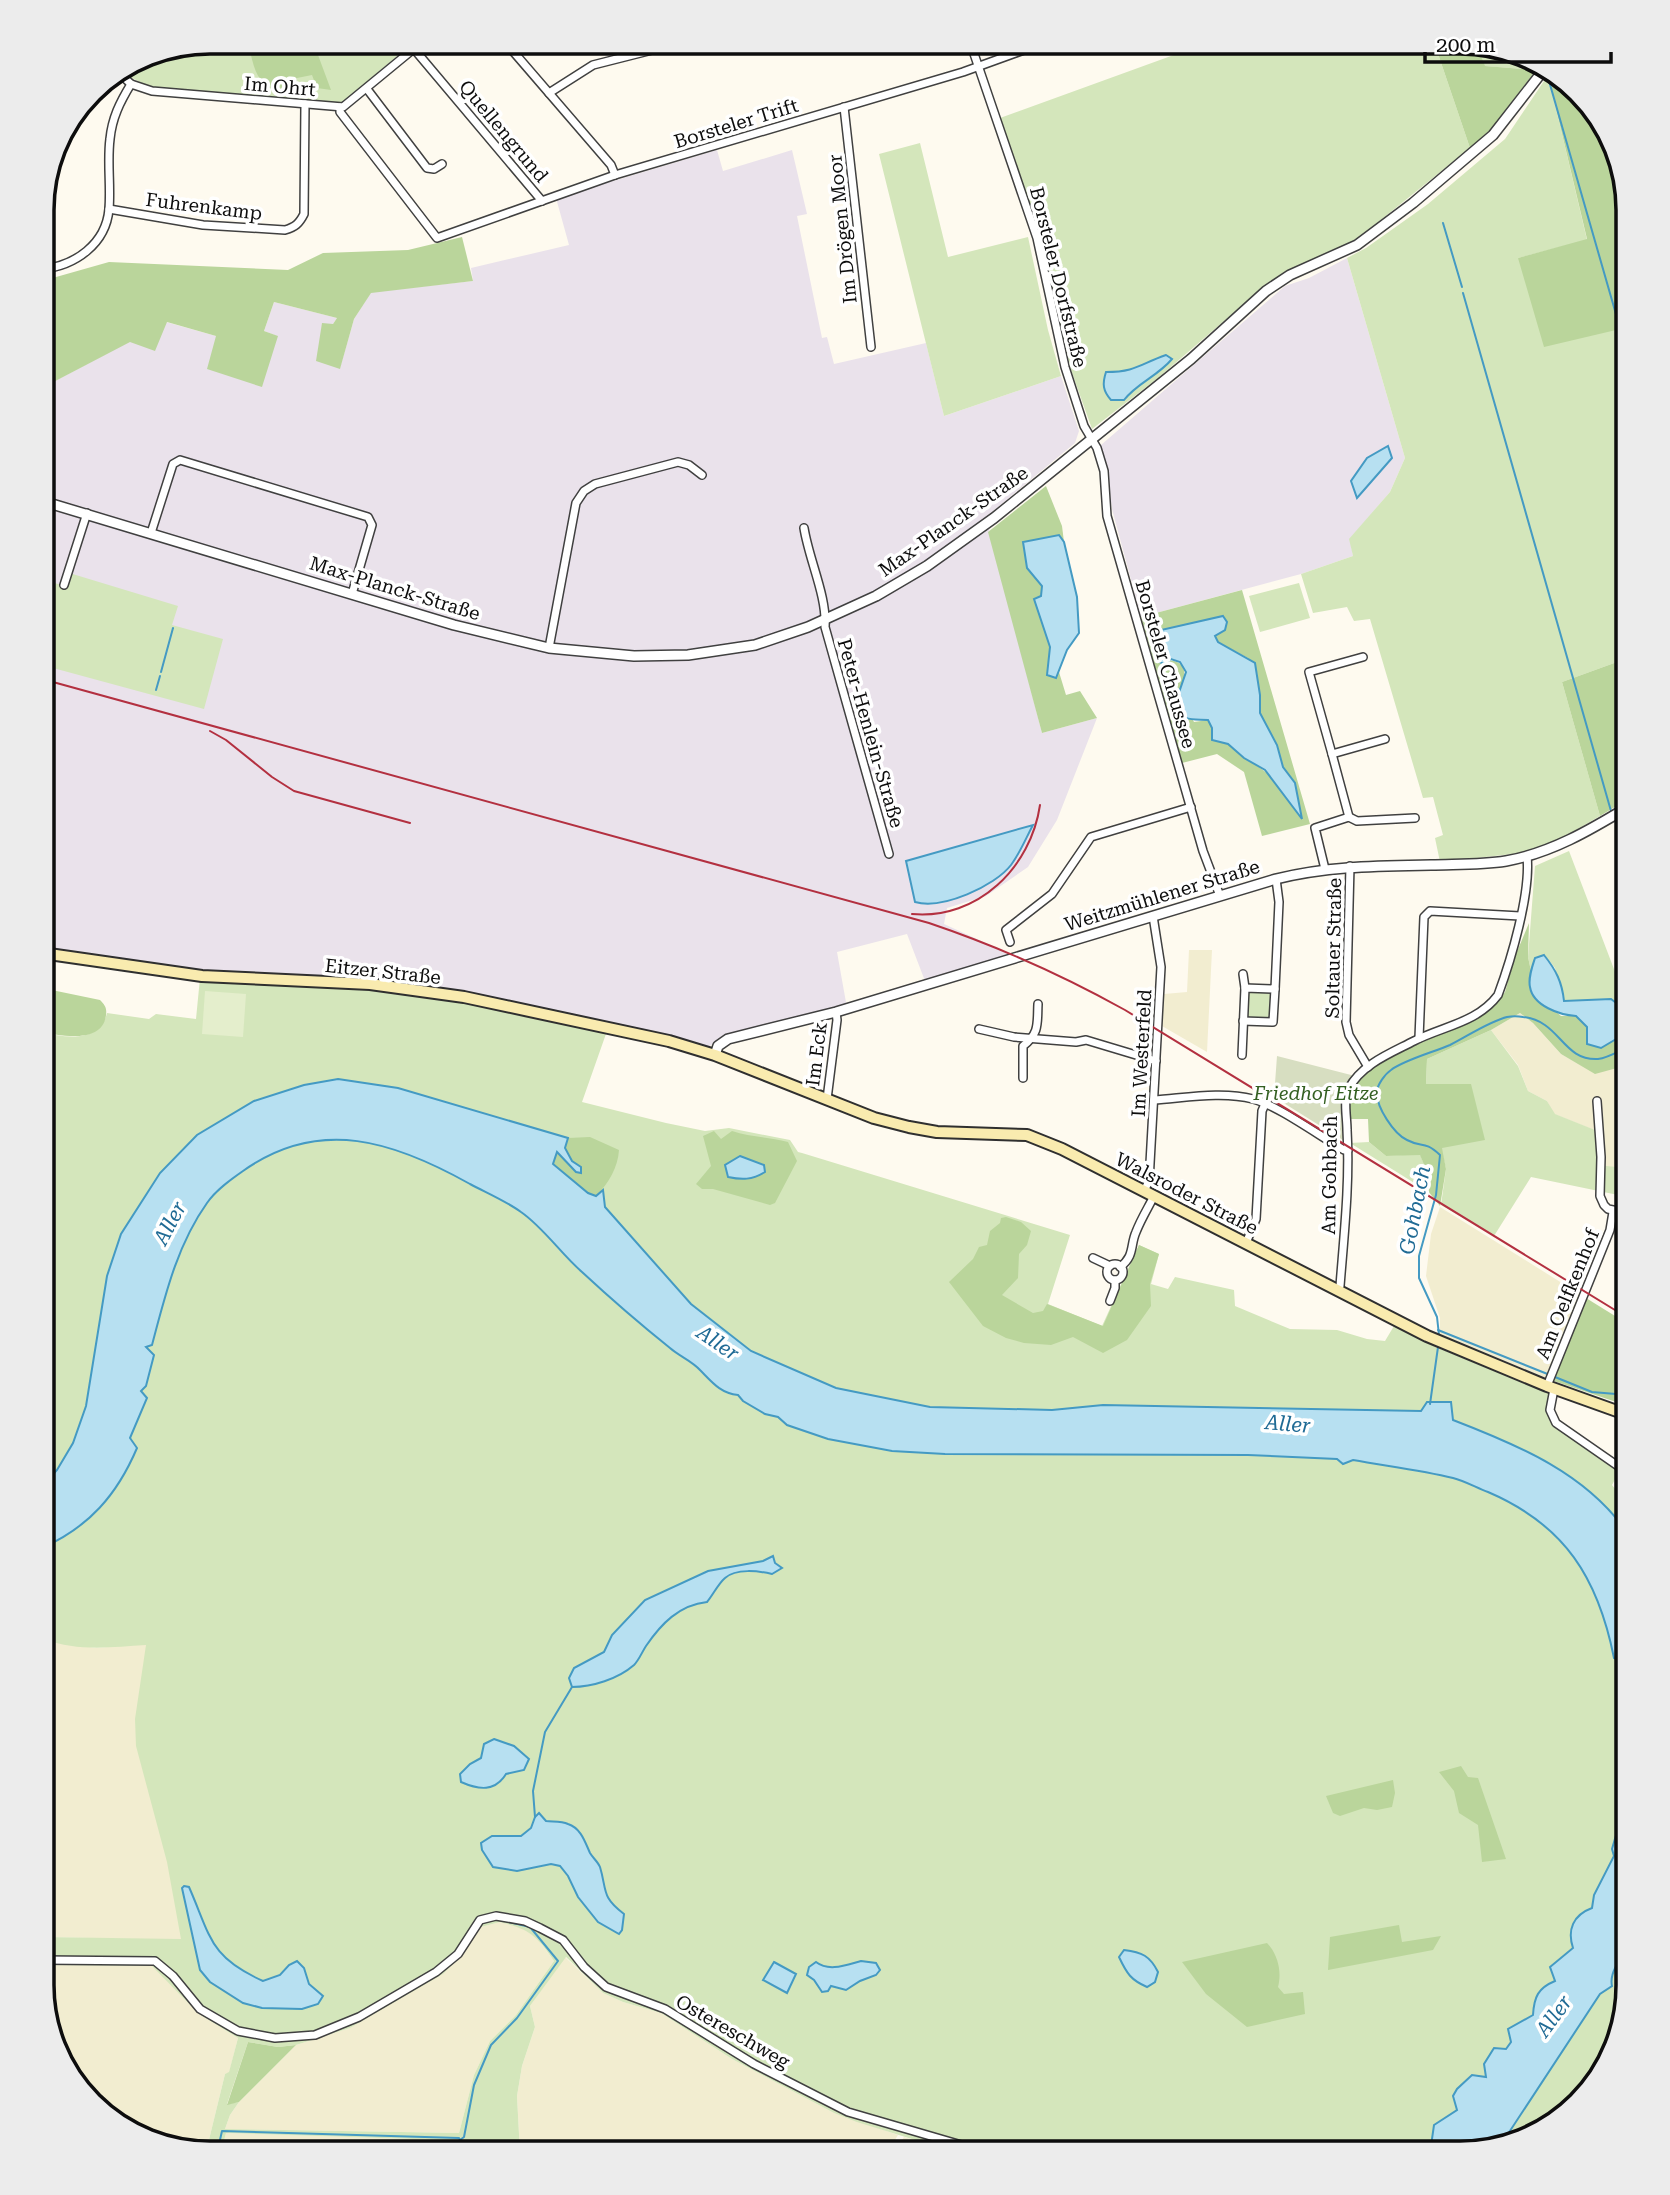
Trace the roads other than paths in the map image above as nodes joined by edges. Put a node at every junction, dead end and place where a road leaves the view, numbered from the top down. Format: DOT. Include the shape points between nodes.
graph roads {
  1 [pos="407,55"];
  2 [pos="419,55"];
  3 [pos="516,55"];
  4 [pos="632,55"];
  5 [pos="974,55"];
  6 [pos="1009,55"];
  7 [pos="978,66"];
  8 [pos="1539,75"];
  9 [pos="126,79"];
  10 [pos="131,84"];
  11 [pos="366,89"];
  12 [pos="549,93"];
  13 [pos="304,104"];
  14 [pos="340,107"];
  15 [pos="844,107"];
  16 [pos="442,164"];
  17 [pos="615,175"];
  18 [pos="542,201"];
  19 [pos="109,209"];
  20 [pos="55,268"];
  21 [pos="871,347"];
  22 [pos="1091,440"];
  23 [pos="702,475"];
  24 [pos="55,503"];
  25 [pos="87,513"];
  26 [pos="804,528"];
  27 [pos="151,533"];
  28 [pos="64,585"];
  29 [pos="352,594"];
  30 [pos="825,620"];
  31 [pos="549,648"];
  32 [pos="1363,657"];
  33 [pos="1385,739"];
  34 [pos="1332,754"];
  35 [pos="1191,807"];
  36 [pos="1616,814"];
  37 [pos="1349,817"];
  38 [pos="1415,818"];
  39 [pos="889,854"];
  40 [pos="1527,856"];
  41 [pos="1350,866"];
  42 [pos="1325,869"];
  43 [pos="1276,879"];
  44 [pos="1220,896"];
  45 [pos="1153,916"];
  46 [pos="1520,916"];
  47 [pos="1010,942"];
  48 [pos="55,955"];
  49 [pos="1243,974"];
  50 [pos="1245,988"];
  51 [pos="1275,989"];
  52 [pos="1038,1004"];
  53 [pos="836,1012"];
  54 [pos="1243,1021"];
  55 [pos="979,1029"];
  56 [pos="1419,1038"];
  57 [pos="1033,1039"];
  58 [pos="715,1055"];
  59 [pos="1242,1055"];
  60 [pos="1156,1061"];
  61 [pos="1368,1067"];
  62 [pos="1023,1078"];
  63 [pos="827,1099"];
  64 [pos="1154,1100"];
  65 [pos="1597,1101"];
  66 [pos="1265,1104"];
  67 [pos="1348,1150"];
  68 [pos="1149,1193"];
  69 [pos="1612,1212"];
  70 [pos="1616,1212"];
  71 [pos="1246,1243"];
  72 [pos="1093,1258"];
  73 [pos="1110,1266"];
  74 [pos="1120,1267"];
  75 [pos="1115,1280"];
  76 [pos="1338,1290"];
  77 [pos="1110,1300"];
  78 [pos="1550,1385"];
  79 [pos="1616,1410"];
  80 [pos="1616,1465"];
  81 [pos="54,1960"];
  82 [pos="947,2141"];
  1 -- 11 [label="street, Im Ohrt"];
  2 -- 18 [label="street, Quellengrund"];
  3 -- 12 [label="street"];
  4 -- 12 [label="street" via="593,65"];
  5 -- 7 [label="street, Borsteler Dorfstraße"];
  6 -- 7 [label="street, Borsteler Trift"];
  7 -- 15 [label="street, Borsteler Trift"];
  7 -- 22 [label="street, Borsteler Dorfstraße" via="1034,228 1065,367"];
  8 -- 22 [label="street, Max-Planck-Straße" via="1493,135 1413,203 1357,245 1266,291"];
  9 -- 10 [label="street, Im Ohrt"];
  10 -- 13 [label="street, Im Ohrt" via="152,91"];
  10 -- 19 [label="street" via="112,125"];
  11 -- 14 [label="street, Im Ohrt"];
  11 -- 16 [label="street" via="427,168"];
  12 -- 17 [label="street"];
  13 -- 14 [label="street, Im Ohrt"];
  13 -- 19 [label="street, Fuhrenkamp" via="304,214 295,227 203,225"];
  14 -- 18 [label="street, Borsteler Trift" via="437,238"];
  15 -- 17 [label="street, Borsteler Trift"];
  15 -- 21 [label="street, Im Drögen Moor"];
  17 -- 18 [label="street, Borsteler Trift"];
  19 -- 20 [label="street" via="103,230 86,253"];
  22 -- 30 [label="street, Max-Planck-Straße" via="927,566"];
  22 -- 35 [label="street, Borsteler Chaussee" via="1104,471 1107,516"];
  23 -- 31 [label="street" via="678,462 583,491 576,503"];
  24 -- 25 [label="street, Max-Planck-Straße"];
  25 -- 27 [label="street, Max-Planck-Straße"];
  25 -- 28 [label="street"];
  26 -- 30 [label="street, Peter-Henlein-Straße"];
  27 -- 29 [label="street, Max-Planck-Straße"];
  27 -- 29 [label="street" via="173,464 180,460 282,490 368,517 372,525"];
  29 -- 31 [label="street, Max-Planck-Straße"];
  30 -- 31 [label="street, Max-Planck-Straße" via="755,645 720,652 634,656"];
  30 -- 39 [label="street, Peter-Henlein-Straße"];
  32 -- 34 [label="street" via="1309,672"];
  33 -- 34 [label="street"];
  34 -- 37 [label="street"];
  35 -- 44 [label="street, Borsteler Chaussee"];
  35 -- 47 [label="street" via="1091,838 1052,894 1006,930"];
  36 -- 40 [label="street, Weitzmühlener Straße" via="1569,841"];
  37 -- 38 [label="street" via="1357,821"];
  37 -- 42 [label="street" via="1315,828"];
  40 -- 41 [label="street, Weitzmühlener Straße" via="1480,864"];
  40 -- 46 [label="street, Am Gohbach"];
  41 -- 42 [label="street, Weitzmühlener Straße"];
  41 -- 61 [label="street, Soltauer Straße" via="1346,1022"];
  42 -- 43 [label="street, Weitzmühlener Straße"];
  43 -- 44 [label="street, Weitzmühlener Straße"];
  43 -- 51 [label="street"];
  44 -- 45 [label="street, Weitzmühlener Straße"];
  45 -- 53 [label="street, Weitzmühlener Straße"];
  45 -- 60 [label="street, Im Westerfeld" via="1161,967"];
  46 -- 56 [label="street, Am Gohbach" via="1498,995 1468,1020"];
  46 -- 56 [label="street" via="1430,911 1424,917"];
  48 -- 58 [label="main road, Eitzer Straße" via="202,976 370,984 464,997"];
  49 -- 50 [label="street"];
  50 -- 51 [label="street"];
  50 -- 54 [label="street"];
  51 -- 54 [label="street" via="1273,1022"];
  52 -- 57 [label="street"];
  53 -- 58 [label="street, Weitzmühlener Straße" via="728,1039"];
  53 -- 63 [label="street, Im Eck"];
  54 -- 59 [label="street"];
  55 -- 57 [label="street"];
  56 -- 61 [label="street, Am Gohbach"];
  57 -- 60 [label="street" via="1086,1040"];
  57 -- 62 [label="street" via="1023,1046"];
  58 -- 63 [label="main road, Walsroder Straße"];
  60 -- 64 [label="street, Im Westerfeld"];
  61 -- 67 [label="street, Am Gohbach" via="1346,1095"];
  63 -- 68 [label="main road, Walsroder Straße" via="909,1127 1036,1137"];
  64 -- 66 [label="street" via="1238,1097"];
  64 -- 68 [label="street, Im Westerfeld"];
  65 -- 69 [label="street" via="1599,1188 1604,1205"];
  66 -- 67 [label="street"];
  66 -- 71 [label="street" via="1256,1219"];
  67 -- 76 [label="street, Am Gohbach"];
  68 -- 71 [label="main road, Walsroder Straße"];
  68 -- 74 [label="street, Im Westerfeld" via="1133,1249"];
  69 -- 70 [label="street"];
  69 -- 78 [label="street, Am Oelfkenhof" via="1610,1230"];
  71 -- 76 [label="main road, Walsroder Straße"];
  72 -- 73 [label="street"];
  73 -- 74 [label="street"];
  73 -- 75 [label="street" via="1107,1275"];
  74 -- 75 [label="street" via="1122,1275"];
  75 -- 77 [label="street"];
  76 -- 78 [label="main road, Walsroder Straße" via="1427,1336"];
  78 -- 79 [label="main road, Walsroder Straße"];
  78 -- 80 [label="street" via="1556,1423"];
  81 -- 82 [label="street, Ostereschweg" via="155,1961 200,2010 237,2031 275,2038 315,2035 359,2017 436,1972 458,1954 480,1920 496,1916 525,1921 564,1940 606,1987 678,2016 733,2052 816,2096 869,2119"];
}
